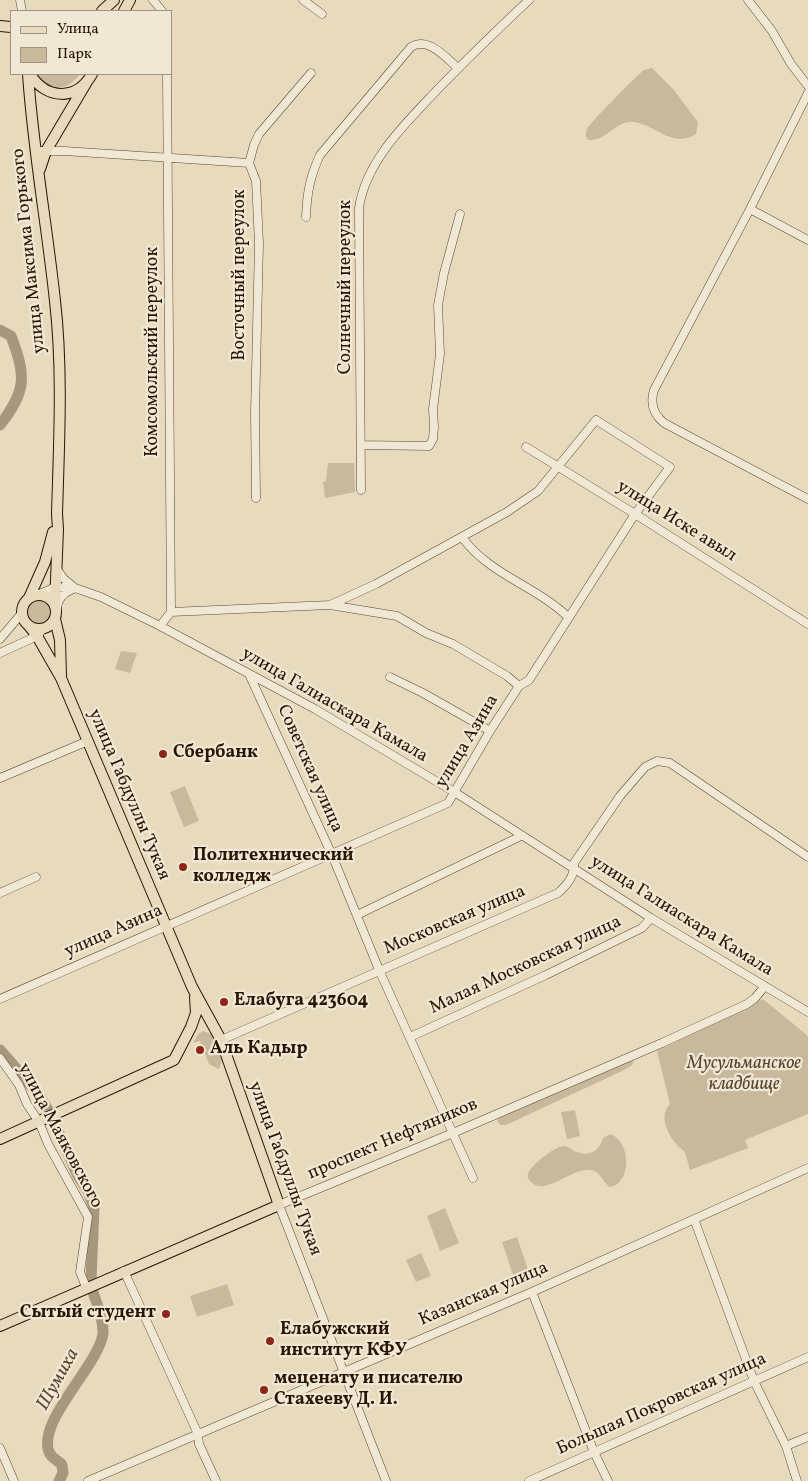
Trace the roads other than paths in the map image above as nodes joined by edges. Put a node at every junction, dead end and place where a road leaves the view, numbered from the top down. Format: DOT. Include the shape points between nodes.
graph roads {
  1 [pos="114,0"];
  2 [pos="303,0"];
  3 [pos="529,0"];
  4 [pos="748,0"];
  5 [pos="103,10"];
  6 [pos="322,14"];
  7 [pos="458,68"];
  8 [pos="311,73"];
  9 [pos="30,75"];
  10 [pos="31,75"];
  11 [pos="167,75"];
  12 [pos="90,77"];
  13 [pos="808,86"];
  14 [pos="808,93"];
  15 [pos="40,152"];
  16 [pos="167,158"];
  17 [pos="249,163"];
  18 [pos="750,210"];
  19 [pos="460,214"];
  20 [pos="306,217"];
  21 [pos="808,240"];
  22 [pos="362,446"];
  23 [pos="526,447"];
  24 [pos="558,466"];
  25 [pos="361,490"];
  26 [pos="256,498"];
  27 [pos="808,499"];
  28 [pos="56,514"];
  29 [pos="635,514"];
  30 [pos="462,537"];
  31 [pos="56,568"];
  32 [pos="56,587"];
  33 [pos="75,588"];
  34 [pos="33,596"];
  35 [pos="330,605"];
  36 [pos="55,611"];
  37 [pos="171,612"];
  38 [pos="22,613"];
  39 [pos="568,617"];
  40 [pos="808,624"];
  41 [pos="160,626"];
  42 [pos="40,633"];
  43 [pos="0,639"];
  44 [pos="0,654"];
  45 [pos="250,674"];
  46 [pos="390,677"];
  47 [pos="61,678"];
  48 [pos="519,686"];
  49 [pos="490,731"];
  50 [pos="88,741"];
  51 [pos="0,778"];
  52 [pos="456,793"];
  53 [pos="521,836"];
  54 [pos="332,855"];
  55 [pos="808,857"];
  56 [pos="575,869"];
  57 [pos="36,877"];
  58 [pos="0,893"];
  59 [pos="357,915"];
  60 [pos="651,918"];
  61 [pos="166,926"];
  62 [pos="380,972"];
  63 [pos="192,986"];
  64 [pos="765,986"];
  65 [pos="0,998"];
  66 [pos="808,1012"];
  67 [pos="191,1027"];
  68 [pos="215,1029"];
  69 [pos="410,1037"];
  70 [pos="220,1040"];
  71 [pos="0,1058"];
  72 [pos="39,1122"];
  73 [pos="452,1134"];
  74 [pos="0,1139"];
  75 [pos="808,1168"];
  76 [pos="474,1178"];
  77 [pos="279,1205"];
  78 [pos="694,1220"];
  79 [pos="124,1271"];
  80 [pos="86,1288"];
  81 [pos="532,1292"];
  82 [pos="0,1326"];
  83 [pos="808,1357"];
  84 [pos="344,1371"];
  85 [pos="754,1381"];
  86 [pos="198,1434"];
  87 [pos="808,1437"];
  88 [pos="786,1446"];
  89 [pos="0,1448"];
  90 [pos="594,1452"];
  91 [pos="14,1481"];
  92 [pos="88,1481"];
  93 [pos="216,1481"];
  94 [pos="386,1481"];
  95 [pos="528,1481"];
  96 [pos="608,1481"];
  97 [pos="797,1481"];
  1 -- 5 [label="main road"];
  2 -- 6 [label="street"];
  3 -- 7 [label="street, Солнечный переулок"];
  4 -- 13 [label="street"];
  7 -- 20 [label="street" via="430,46 423,43 411,47 320,154 307,191"];
  7 -- 22 [label="street, Солнечный переулок" via="384,152 373,167 361,196"];
  8 -- 17 [label="street, Восточный переулок" via="259,134"];
  9 -- 15 [label="main road, улица Максима Горького"];
  10 -- 12 [label="main road" via="47,91 58,94 80,88"];
  11 -- 16 [label="street, Комсомольский переулок"];
  12 -- 15 [label="main road"];
  14 -- 18 [label="street"];
  15 -- 16 [label="street"];
  15 -- 28 [label="main road, улица Максима Горького" via="38,178 57,332"];
  16 -- 17 [label="street"];
  16 -- 37 [label="street, Комсомольский переулок"];
  17 -- 26 [label="street, Восточный переулок" via="256,181 259,244"];
  18 -- 21 [label="street"];
  18 -- 27 [label="street" via="654,390 653,409 664,422"];
  19 -- 22 [label="street" via="438,305 440,354 433,439 429,446"];
  22 -- 25 [label="street, Солнечный переулок"];
  23 -- 24 [label="street, улица Иске авыл"];
  24 -- 29 [label="street, улица Иске авыл"];
  24 -- 29 [label="street, улица Азина" via="596,420 670,468"];
  24 -- 30 [label="street" via="538,491"];
  28 -- 31 [label="main road, улица Максима Горького"];
  28 -- 34 [label="main road, улица Максима Горького" via="51,544"];
  29 -- 39 [label="street, улица Азина"];
  29 -- 40 [label="street, улица Иске авыл"];
  30 -- 35 [label="street"];
  30 -- 39 [label="street" via="478,556"];
  31 -- 32 [label="main road, улица Максима Горького"];
  31 -- 33 [label="street" via="61,577"];
  32 -- 33 [label="street, улица Галиаскара Камала"];
  32 -- 34 [label="street, улица Галиаскара Камала"];
  32 -- 36 [label="main road, улица Максима Горького"];
  33 -- 36 [label="street" via="62,596"];
  33 -- 41 [label="street, улица Галиаскара Камала"];
  34 -- 36 [label="main road" via="48,597"];
  34 -- 38 [label="main road, улица Максима Горького" via="22,607"];
  35 -- 37 [label="street"];
  35 -- 48 [label="street" via="396,616 452,644"];
  36 -- 42 [label="main road" via="52,624"];
  36 -- 47 [label="main road, улица Габдуллы Тукая"];
  37 -- 41 [label="street"];
  38 -- 42 [label="main road" via="29,626"];
  38 -- 43 [label="street"];
  39 -- 48 [label="street, улица Азина" via="529,680"];
  41 -- 45 [label="street, улица Галиаскара Камала"];
  42 -- 44 [label="street"];
  42 -- 47 [label="main road, улица Габдуллы Тукая"];
  45 -- 52 [label="street, улица Галиаскара Камала"];
  45 -- 54 [label="street, Советская улица"];
  46 -- 49 [label="street"];
  47 -- 50 [label="main road, улица Габдуллы Тукая"];
  48 -- 49 [label="street, улица Азина"];
  49 -- 52 [label="street, улица Азина"];
  50 -- 51 [label="street"];
  50 -- 61 [label="main road, улица Габдуллы Тукая"];
  52 -- 53 [label="street, улица Галиаскара Камала"];
  52 -- 54 [label="street, улица Азина" via="448,803"];
  53 -- 56 [label="street, улица Галиаскара Камала"];
  53 -- 59 [label="street"];
  54 -- 59 [label="street, Советская улица"];
  54 -- 61 [label="street, улица Азина"];
  55 -- 56 [label="street, Московская улица" via="670,762 657,761 645,767 620,796 574,863"];
  56 -- 60 [label="street, улица Галиаскара Камала"];
  56 -- 62 [label="street, Московская улица" via="565,887 552,897"];
  57 -- 58 [label="street"];
  59 -- 62 [label="street, Советская улица"];
  60 -- 64 [label="street, улица Галиаскара Камала"];
  60 -- 69 [label="street, Малая Московская улица" via="642,928"];
  61 -- 63 [label="main road, улица Габдуллы Тукая"];
  61 -- 65 [label="street, улица Азина"];
  62 -- 69 [label="street, Советская улица"];
  62 -- 70 [label="street, Московская улица"];
  63 -- 67 [label="main road" via="197,1002"];
  63 -- 68 [label="main road, улица Габдуллы Тукая"];
  64 -- 66 [label="street, улица Галиаскара Камала"];
  64 -- 73 [label="street, проспект Нефтяников" via="746,1004"];
  67 -- 68 [label="main road" via="207,1022"];
  67 -- 72 [label="main road" via="174,1060"];
  68 -- 70 [label="main road, улица Габдуллы Тукая"];
  69 -- 73 [label="street, Советская улица"];
  70 -- 77 [label="main road, улица Габдуллы Тукая"];
  71 -- 72 [label="street, улица Маяковского"];
  72 -- 74 [label="main road"];
  72 -- 80 [label="street, улица Маяковского" via="88,1217 80,1272"];
  73 -- 76 [label="street, Советская улица"];
  73 -- 77 [label="street, проспект Нефтяников"];
  75 -- 78 [label="street, Казанская улица"];
  77 -- 79 [label="main road, проспект Нефтяников"];
  77 -- 84 [label="street, улица Габдуллы Тукая"];
  78 -- 81 [label="street, Казанская улица"];
  78 -- 85 [label="street"];
  79 -- 80 [label="main road, проспект Нефтяников"];
  79 -- 86 [label="street"];
  80 -- 82 [label="main road, проспект Нефтяников"];
  81 -- 84 [label="street, Казанская улица"];
  81 -- 90 [label="street"];
  83 -- 85 [label="street, Большая Покровская улица"];
  84 -- 86 [label="street, Казанская улица"];
  84 -- 94 [label="street, улица Габдуллы Тукая"];
  85 -- 88 [label="street"];
  85 -- 90 [label="street, Большая Покровская улица"];
  86 -- 92 [label="street, Казанская улица"];
  86 -- 93 [label="street" via="199,1444"];
  87 -- 88 [label="street"];
  88 -- 97 [label="street"];
  89 -- 91 [label="street"];
  90 -- 95 [label="street, Большая Покровская улица"];
  90 -- 96 [label="street"];
}
